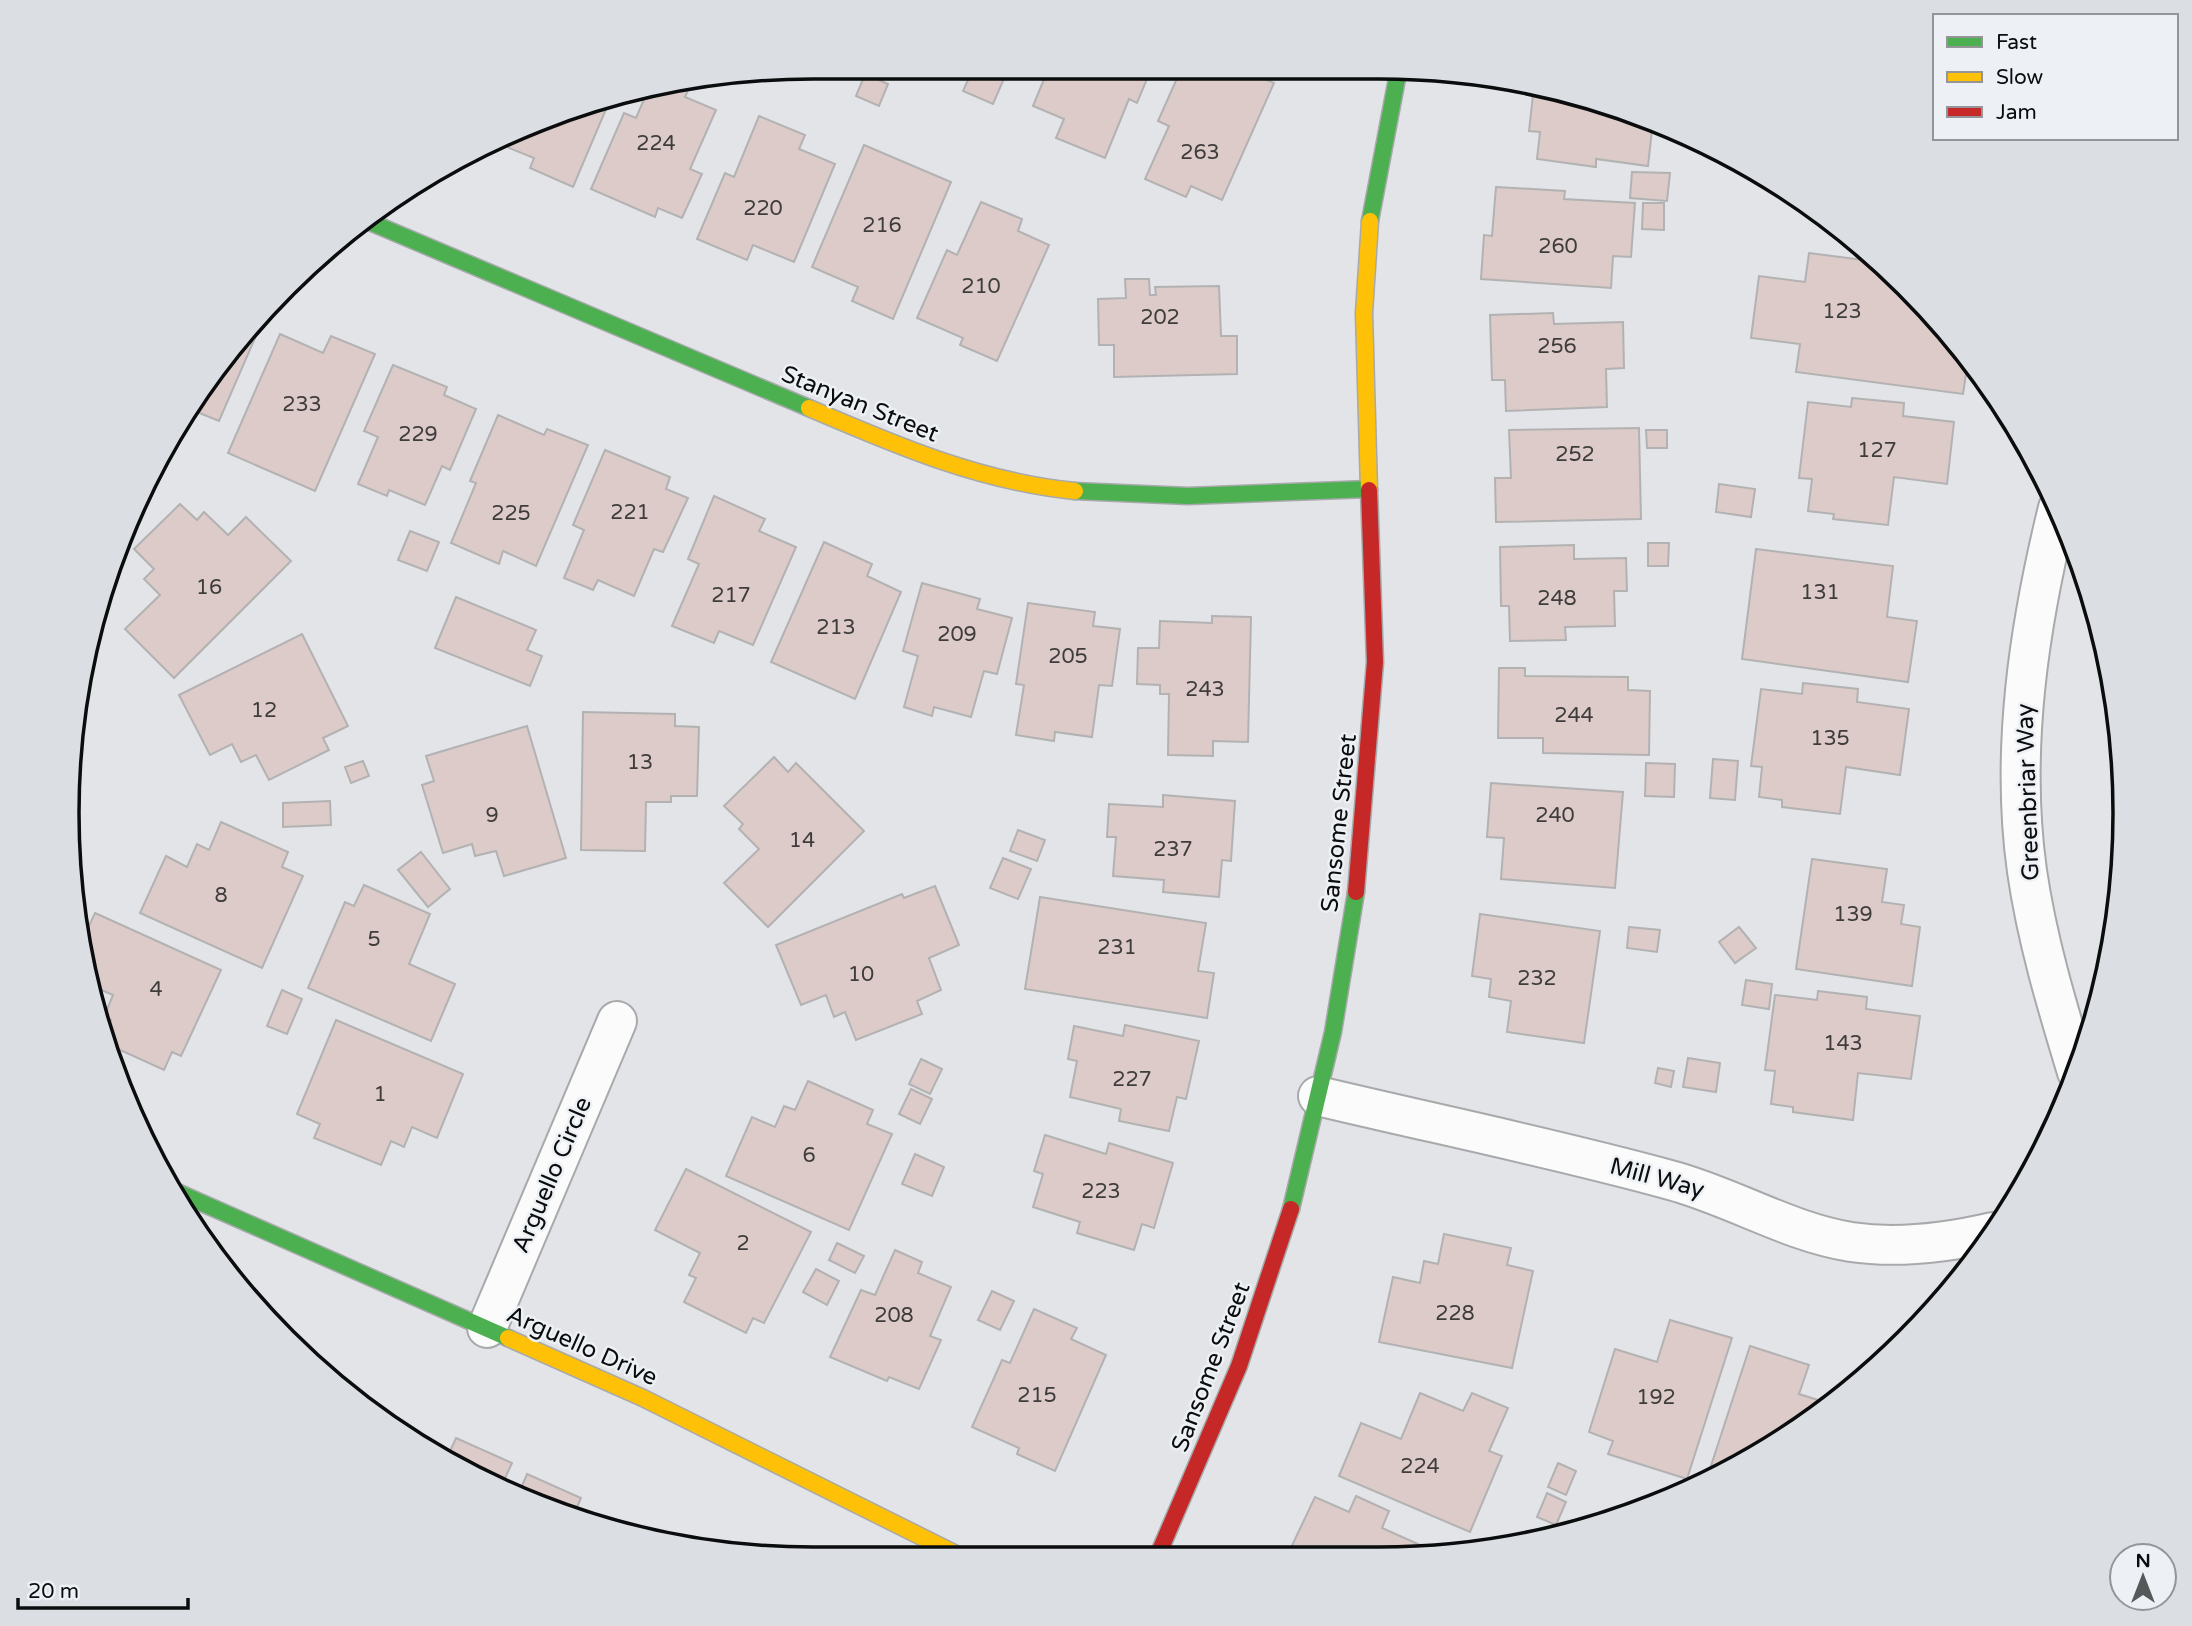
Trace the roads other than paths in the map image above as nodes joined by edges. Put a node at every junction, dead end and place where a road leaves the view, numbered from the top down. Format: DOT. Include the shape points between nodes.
graph roads {
  1 [pos="1397,79"];
  2 [pos="374,224"];
  3 [pos="1369,489"];
  4 [pos="2054,525"];
  5 [pos="617,1021"];
  6 [pos="2072,1055"];
  7 [pos="1318,1096"];
  8 [pos="187,1196"];
  9 [pos="1980,1234"];
  10 [pos="487,1328"];
  11 [pos="944,1547"];
  12 [pos="1162,1547"];
  1 -- 3 [label="street, Sansome Street" via="1376,173 1366,264"];
  2 -- 3 [label="street, Stanyan Street" via="863,431 1009,481 1144,494"];
  3 -- 7 [label="street, Sansome Street" via="1375,656 1364,838"];
  4 -- 6 [label="street, Greenbriar Way" via="2028,663 2023,793 2034,914"];
  5 -- 10 [label="street, Arguello Circle"];
  7 -- 9 [label="street, Mill Way" via="1671,1180 1849,1242 1926,1244"];
  7 -- 12 [label="street, Sansome Street" via="1279,1250 1211,1437"];
  8 -- 10 [label="street, Arguello Drive"];
  10 -- 11 [label="street, Arguello Drive" via="655,1404"];
}
